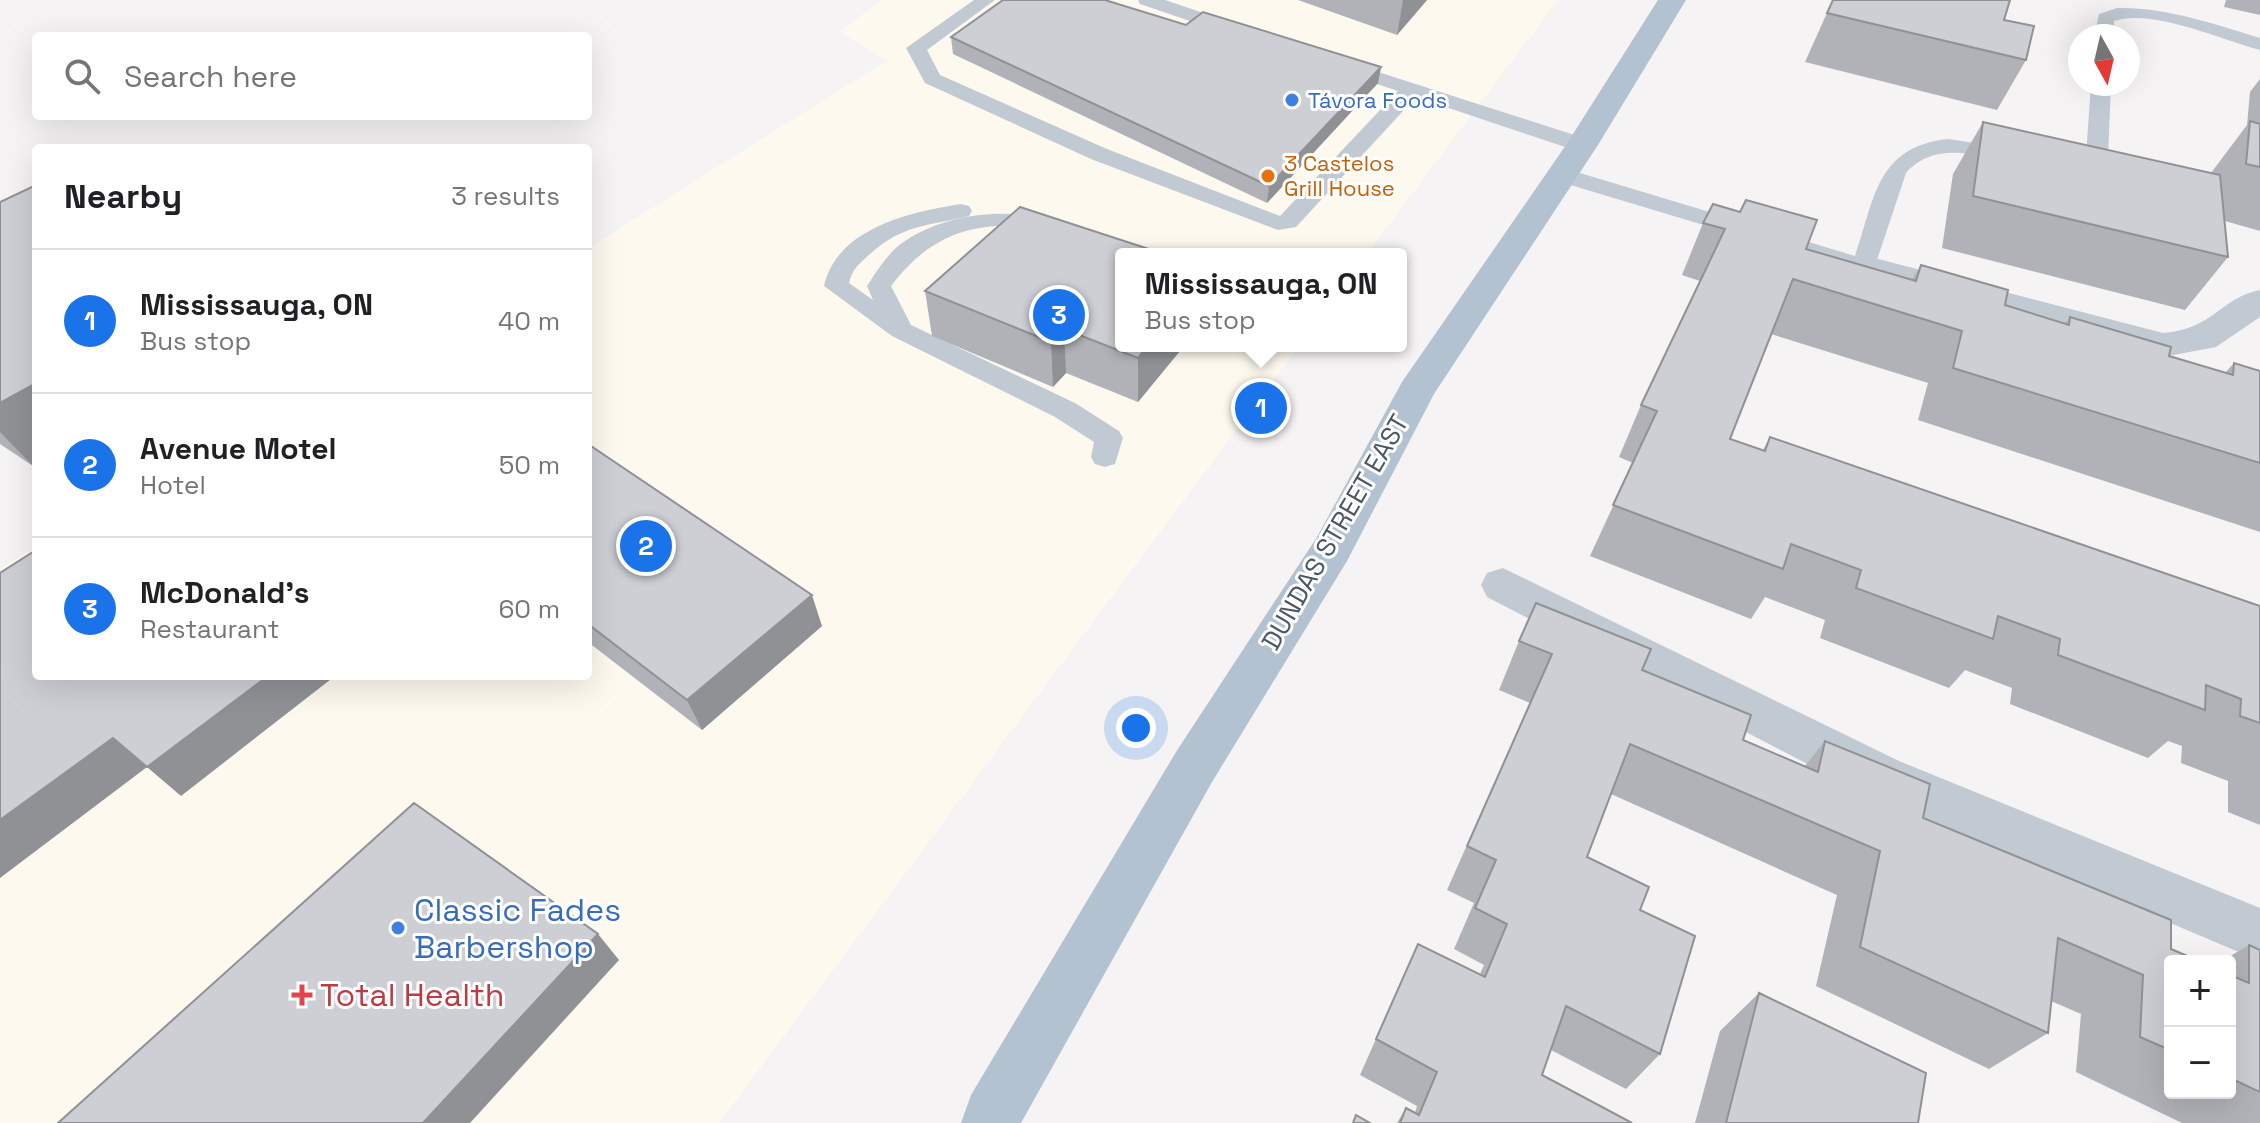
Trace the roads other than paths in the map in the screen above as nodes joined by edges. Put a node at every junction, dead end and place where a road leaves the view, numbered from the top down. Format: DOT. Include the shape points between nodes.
graph roads {
  1 [pos="986,0"];
  2 [pos="1147,0"];
  3 [pos="1672,0"];
  4 [pos="2105,24"];
  5 [pos="1250,35"];
  6 [pos="2260,44"];
  7 [pos="1323,60"];
  8 [pos="1411,90"];
  9 [pos="2100,96"];
  10 [pos="1572,160"];
  11 [pos="1013,220"];
  12 [pos="1063,235"];
  13 [pos="1863,266"];
  14 [pos="2260,301"];
  15 [pos="901,330"];
  16 [pos="1105,457"];
  17 [pos="1503,585"];
  18 [pos="2260,935"];
  19 [pos="988,1121"];
  1 -- 8 [label="lane" via="916,48 932,79 1099,154 1278,223 1288,222"];
  2 -- 5 [label="lane"];
  3 -- 10 [label="main road, DUNDAS STREET EAST"];
  4 -- 6 [label="lane" via="2111,12 2148,6"];
  7 -- 8 [label="lane"];
  8 -- 10 [label="lane"];
  9 -- 13 [label="lane" via="2097,158 2089,166 2041,163 1965,145 1923,148 1905,158"];
  10 -- 13 [label="lane" via="1688,211"];
  10 -- 19 [label="main road, DUNDAS STREET EAST" via="1416,391 1332,549 1194,767"];
  11 -- 12 [label="lane" via="1037,223"];
  11 -- 15 [label="lane" via="944,230 909,249 879,286"];
  11 -- 15 [label="lane" via="977,208 927,216 881,232 840,268 836,286"];
  13 -- 14 [label="street" via="2163,345 2188,344 2219,333"];
  15 -- 16 [label="lane" via="1065,410 1109,438"];
  17 -- 18 [label="street" via="1881,777"];
}
